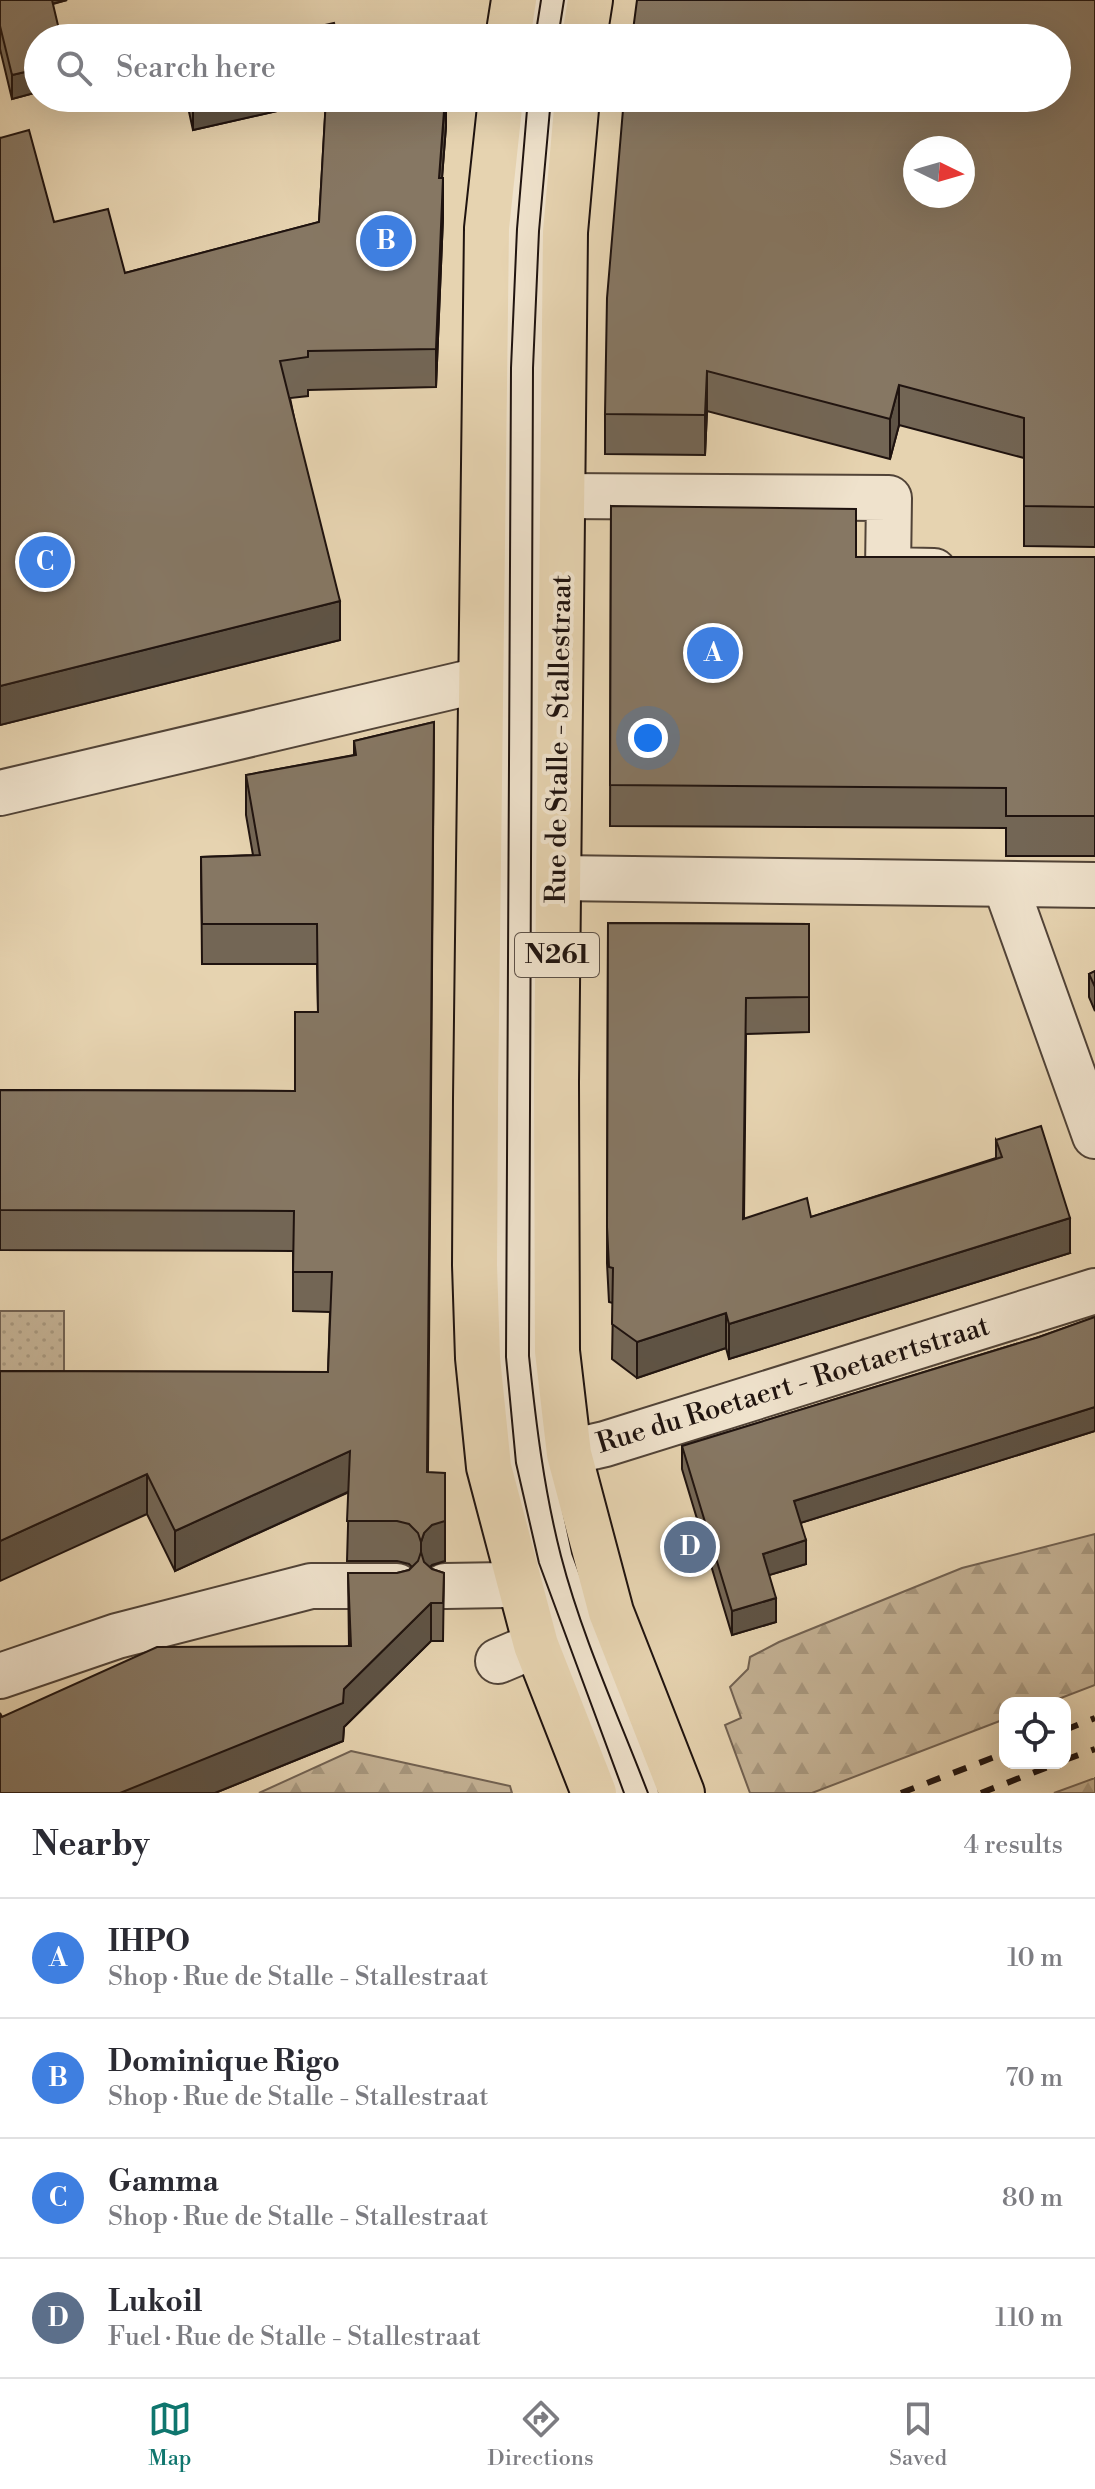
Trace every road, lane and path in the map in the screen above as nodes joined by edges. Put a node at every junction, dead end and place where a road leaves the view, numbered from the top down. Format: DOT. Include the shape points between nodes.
graph roads {
  1 [pos="514,0"];
  2 [pos="553,0"];
  3 [pos="590,0"];
  4 [pos="510,24"];
  5 [pos="549,24"];
  6 [pos="586,24"];
  7 [pos="499,112"];
  8 [pos="538,112"];
  9 [pos="576,112"];
  10 [pos="561,496"];
  11 [pos="968,571"];
  12 [pos="480,680"];
  13 [pos="0,793"];
  14 [pos="558,878"];
  15 [pos="1005,884"];
  16 [pos="1095,885"];
  17 [pos="1095,1136"];
  18 [pos="1095,1291"];
  19 [pos="529,1460"];
  20 [pos="520,1582"];
  21 [pos="397,1586"];
  22 [pos="445,1586"];
  23 [pos="555,1637"];
  24 [pos="0,1676"];
  25 [pos="594,1793"];
  26 [pos="636,1793"];
  27 [pos="682,1793"];
  1 -- 4 [label="main road"];
  2 -- 5 [label="street"];
  3 -- 6 [label="main road"];
  7 -- 12 [label="main road, Rue de Stalle - Stallestraat / N261" via="487,228"];
  8 -- 19 [label="street, Rue de Stalle - Stallestraat" via="522,368 516,1266 518,1356"];
  9 -- 10 [label="main road, Rue de Stalle - Stallestraat / N261" via="565,232"];
  10 -- 11 [label="street" via="889,498 888,570"];
  10 -- 14 [label="main road, Rue de Stalle - Stallestraat / N261"];
  12 -- 13 [label="street"];
  12 -- 19 [label="main road, Rue de Stalle - Stallestraat / N261" via="478,1358"];
  14 -- 15 [label="street"];
  14 -- 19 [label="main road, Rue de Stalle - Stallestraat / N261" via="557,1351"];
  15 -- 16 [label="street"];
  15 -- 17 [label="street"];
  18 -- 19 [label="street, Rue du Roetaert - Roetaertstraat"];
  19 -- 20 [label="main road, Rue de Stalle - Stallestraat / N261"];
  19 -- 23 [label="main road, Rue de Stalle - Stallestraat / N261"];
  20 -- 22 [label="street"];
  20 -- 23 [label="main road, Rue de Stalle - Stallestraat / N261"];
  21 -- 24 [label="street" via="311,1586 117,1636"];
  23 -- 25 [label="main road, Rue de Stalle - Stallestraat / N261"];
  23 -- 26 [label="street, Rue de Stalle - Stallestraat"];
  23 -- 27 [label="main road, Rue de Stalle - Stallestraat / N261"];
}
